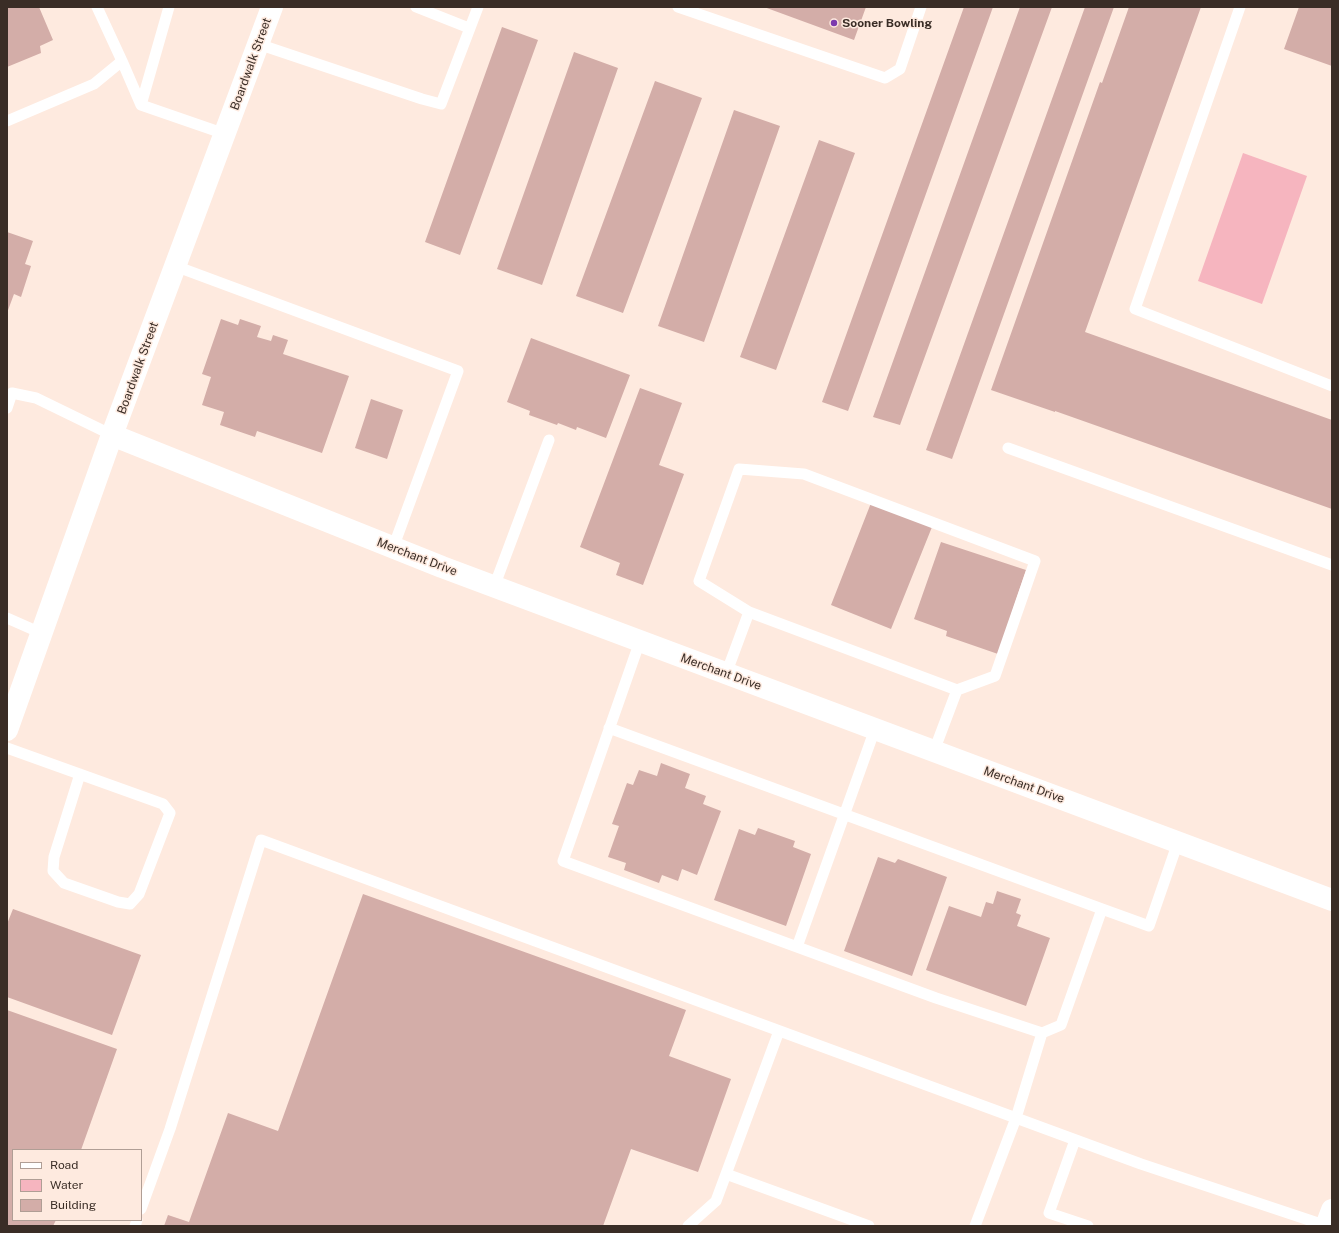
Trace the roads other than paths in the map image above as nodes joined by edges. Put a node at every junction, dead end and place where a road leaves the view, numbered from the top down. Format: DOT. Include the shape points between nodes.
graph roads {
  1 [pos="97,7"];
  2 [pos="170,7"];
  3 [pos="272,7"];
  4 [pos="416,7"];
  5 [pos="478,7"];
  6 [pos="678,7"];
  7 [pos="921,7"];
  8 [pos="1240,7"];
  9 [pos="469,28"];
  10 [pos="258,44"];
  11 [pos="122,61"];
  12 [pos="141,104"];
  13 [pos="7,121"];
  14 [pos="225,134"];
  15 [pos="175,266"];
  16 [pos="1332,386"];
  17 [pos="7,408"];
  18 [pos="112,435"];
  19 [pos="549,440"];
  20 [pos="1008,448"];
  21 [pos="393,548"];
  22 [pos="1332,566"];
  23 [pos="494,587"];
  24 [pos="749,612"];
  25 [pos="7,618"];
  26 [pos="41,633"];
  27 [pos="640,641"];
  28 [pos="726,674"];
  29 [pos="956,690"];
  30 [pos="609,728"];
  31 [pos="875,729"];
  32 [pos="7,730"];
  33 [pos="7,748"];
  34 [pos="934,751"];
  35 [pos="80,774"];
  36 [pos="844,814"];
  37 [pos="1178,842"];
  38 [pos="1332,900"];
  39 [pos="1102,909"];
  40 [pos="797,947"];
  41 [pos="779,1031"];
  42 [pos="1042,1033"];
  43 [pos="1016,1118"];
  44 [pos="1075,1140"];
  45 [pos="726,1174"];
  46 [pos="142,1206"];
  47 [pos="1332,1210"];
  48 [pos="688,1226"];
  49 [pos="869,1226"];
  50 [pos="975,1226"];
  51 [pos="1088,1226"];
  52 [pos="1326,1226"];
  1 -- 11 [label="lane"];
  2 -- 12 [label="lane"];
  3 -- 10 [label="street, Boardwalk Street"];
  4 -- 9 [label="lane"];
  5 -- 9 [label="lane"];
  6 -- 7 [label="lane" via="885,78 900,69"];
  8 -- 16 [label="lane" via="1135,309"];
  9 -- 10 [label="lane" via="441,104"];
  10 -- 14 [label="street, Boardwalk Street"];
  11 -- 12 [label="lane"];
  11 -- 13 [label="lane" via="94,84"];
  12 -- 14 [label="lane"];
  14 -- 15 [label="street, Boardwalk Street"];
  15 -- 18 [label="street, Boardwalk Street"];
  15 -- 21 [label="lane" via="458,371"];
  17 -- 18 [label="lane" via="12,393 36,398"];
  18 -- 21 [label="street, Merchant Drive"];
  18 -- 26 [label="street, Boardwalk Street"];
  19 -- 23 [label="lane"];
  20 -- 22 [label="lane"];
  21 -- 23 [label="street, Merchant Drive"];
  23 -- 27 [label="street, Merchant Drive"];
  24 -- 28 [label="lane"];
  24 -- 29 [label="lane"];
  24 -- 29 [label="lane" via="698,581 739,469 804,474 1035,561 994,676"];
  25 -- 26 [label="lane"];
  26 -- 32 [label="street, Boardwalk Street"];
  27 -- 28 [label="street, Merchant Drive"];
  27 -- 30 [label="lane"];
  28 -- 31 [label="street, Merchant Drive"];
  29 -- 34 [label="lane"];
  30 -- 36 [label="lane"];
  30 -- 40 [label="lane" via="563,861"];
  31 -- 34 [label="street, Merchant Drive"];
  31 -- 36 [label="lane"];
  33 -- 35 [label="lane"];
  34 -- 37 [label="street, Merchant Drive"];
  35 -- 35 [label="lane" via="163,804 170,813 139,894 130,904 64,883 53,871 54,857"];
  36 -- 39 [label="lane"];
  36 -- 40 [label="lane"];
  37 -- 38 [label="street, Merchant Drive"];
  37 -- 39 [label="lane" via="1149,926"];
  39 -- 42 [label="lane" via="1061,1025"];
  40 -- 42 [label="lane" via="936,998"];
  41 -- 43 [label="lane"];
  41 -- 45 [label="lane"];
  41 -- 46 [label="lane" via="261,840 170,1129"];
  42 -- 43 [label="lane"];
  43 -- 44 [label="lane"];
  43 -- 50 [label="lane"];
  44 -- 51 [label="lane" via="1049,1213"];
  44 -- 52 [label="lane"];
  45 -- 48 [label="lane" via="716,1201"];
  45 -- 49 [label="lane"];
  47 -- 52 [label="street"];
}
